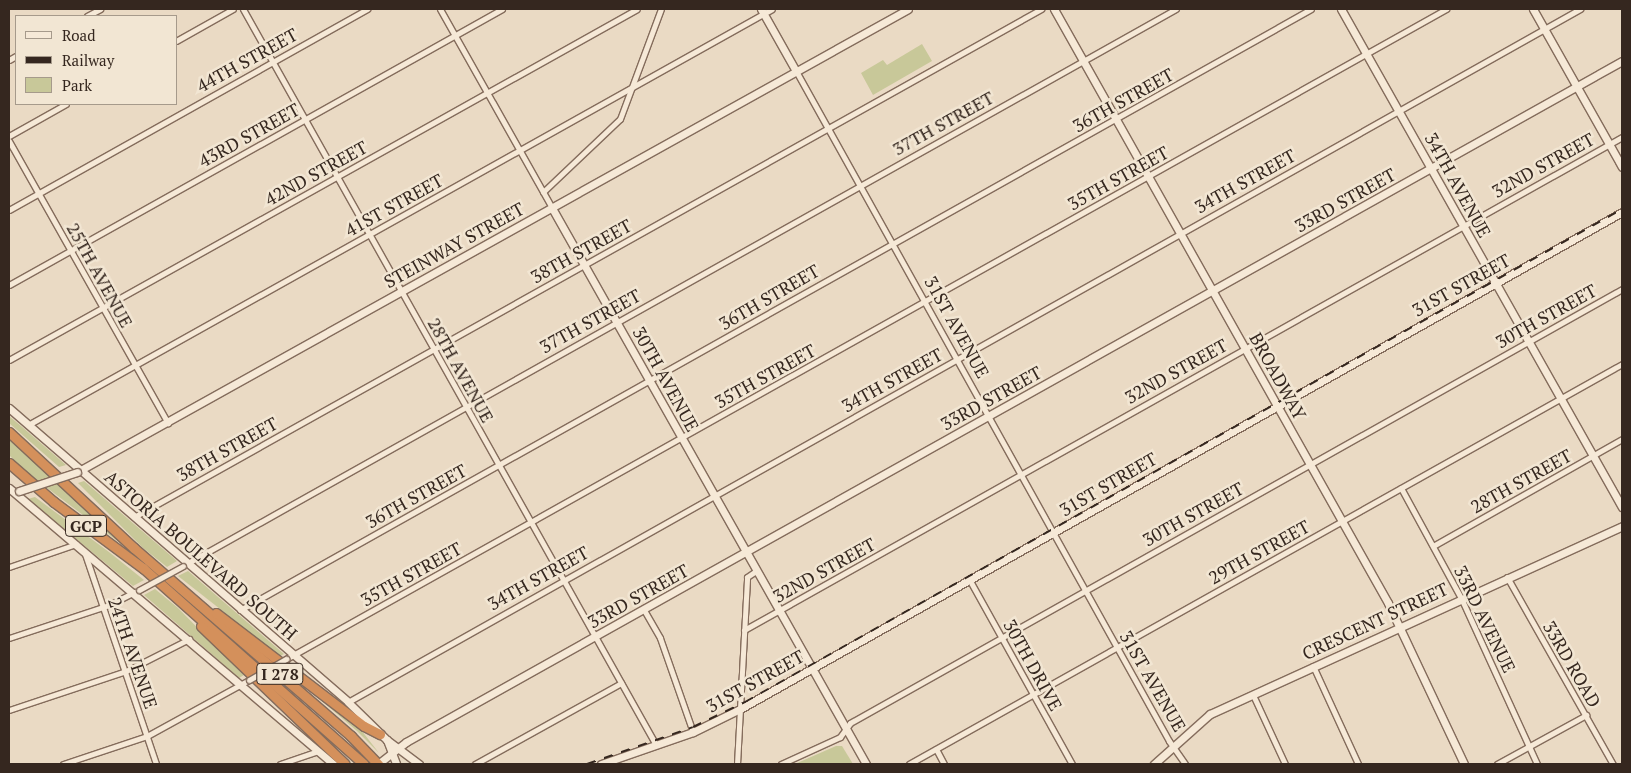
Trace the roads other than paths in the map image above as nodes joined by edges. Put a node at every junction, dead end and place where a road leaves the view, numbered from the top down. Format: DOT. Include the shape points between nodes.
graph roads {
  1 [pos="100,9"];
  2 [pos="233,9"];
  3 [pos="243,9"];
  4 [pos="367,9"];
  5 [pos="440,9"];
  6 [pos="502,9"];
  7 [pos="637,9"];
  8 [pos="662,9"];
  9 [pos="772,9"];
  10 [pos="908,9"];
  11 [pos="1041,9"];
  12 [pos="1054,9"];
  13 [pos="1176,9"];
  14 [pos="1311,9"];
  15 [pos="1341,9"];
  16 [pos="1446,9"];
  17 [pos="1533,9"];
  18 [pos="1580,9"];
  19 [pos="763,11"];
  20 [pos="89,15"];
  21 [pos="1544,29"];
  22 [pos="455,35"];
  23 [pos="178,40"];
  24 [pos="1366,54"];
  25 [pos="273,61"];
  26 [pos="1083,61"];
  27 [pos="1622,61"];
  28 [pos="796,71"];
  29 [pos="632,87"];
  30 [pos="1577,87"];
  31 [pos="487,92"];
  32 [pos="64,105"];
  33 [pos="1398,111"];
  34 [pos="305,119"];
  35 [pos="1116,120"];
  36 [pos="828,128"];
  37 [pos="9,136"];
  38 [pos="1622,137"];
  39 [pos="9,141"];
  40 [pos="1609,144"];
  41 [pos="520,150"];
  42 [pos="1622,167"];
  43 [pos="1431,168"];
  44 [pos="1148,176"];
  45 [pos="337,177"];
  46 [pos="861,185"];
  47 [pos="544,192"];
  48 [pos="38,193"];
  49 [pos="552,208"];
  50 [pos="9,210"];
  51 [pos="1622,212"];
  52 [pos="1463,226"];
  53 [pos="1180,233"];
  54 [pos="370,234"];
  55 [pos="893,243"];
  56 [pos="71,250"];
  57 [pos="584,264"];
  58 [pos="1495,283"];
  59 [pos="9,285"];
  60 [pos="1622,289"];
  61 [pos="1212,291"];
  62 [pos="402,292"];
  63 [pos="926,301"];
  64 [pos="103,308"];
  65 [pos="617,322"];
  66 [pos="1528,342"];
  67 [pos="1245,348"];
  68 [pos="434,349"];
  69 [pos="958,359"];
  70 [pos="9,360"];
  71 [pos="1622,364"];
  72 [pos="135,366"];
  73 [pos="650,381"];
  74 [pos="1560,399"];
  75 [pos="1277,406"];
  76 [pos="466,407"];
  77 [pos="9,408"];
  78 [pos="990,416"];
  79 [pos="168,423"];
  80 [pos="28,425"];
  81 [pos="9,432"];
  82 [pos="681,438"];
  83 [pos="1622,439"];
  84 [pos="1593,456"];
  85 [pos="9,463"];
  86 [pos="1310,464"];
  87 [pos="499,465"];
  88 [pos="79,471"];
  89 [pos="1021,475"];
  90 [pos="1401,488"];
  91 [pos="13,491"];
  92 [pos="714,495"];
  93 [pos="1622,508"];
  94 [pos="134,517"];
  95 [pos="1342,521"];
  96 [pos="531,522"];
  97 [pos="1622,526"];
  98 [pos="1052,532"];
  99 [pos="76,544"];
  100 [pos="1434,546"];
  101 [pos="84,551"];
  102 [pos="746,553"];
  103 [pos="185,564"];
  104 [pos="9,567"];
  105 [pos="756,571"];
  106 [pos="1507,577"];
  107 [pos="969,579"];
  108 [pos="563,580"];
  109 [pos="179,587"];
  110 [pos="165,588"];
  111 [pos="1085,590"];
  112 [pos="137,591"];
  113 [pos="1461,598"];
  114 [pos="104,607"];
  115 [pos="240,610"];
  116 [pos="644,610"];
  117 [pos="779,611"];
  118 [pos="1399,626"];
  119 [pos="744,630"];
  120 [pos="1001,637"];
  121 [pos="9,638"];
  122 [pos="596,638"];
  123 [pos="189,639"];
  124 [pos="1117,648"];
  125 [pos="293,656"];
  126 [pos="1313,666"];
  127 [pos="810,668"];
  128 [pos="126,671"];
  129 [pos="621,683"];
  130 [pos="241,685"];
  131 [pos="1033,694"];
  132 [pos="1253,695"];
  133 [pos="348,702"];
  134 [pos="740,709"];
  135 [pos="9,710"];
  136 [pos="1586,715"];
  137 [pos="845,730"];
  138 [pos="693,732"];
  139 [pos="147,736"];
  140 [pos="383,737"];
  141 [pos="656,745"];
  142 [pos="399,746"];
  143 [pos="1529,746"];
  144 [pos="1174,747"];
  145 [pos="936,749"];
  146 [pos="318,751"];
  147 [pos="390,754"];
  148 [pos="412,757"];
  149 [pos="380,762"];
  150 [pos="63,764"];
  151 [pos="156,764"];
  152 [pos="280,764"];
  153 [pos="333,764"];
  154 [pos="345,764"];
  155 [pos="364,764"];
  156 [pos="396,764"];
  157 [pos="419,764"];
  158 [pos="423,764"];
  159 [pos="475,764"];
  160 [pos="601,764"];
  161 [pos="737,764"];
  162 [pos="781,764"];
  163 [pos="866,764"];
  164 [pos="909,764"];
  165 [pos="944,764"];
  166 [pos="1072,764"];
  167 [pos="1154,764"];
  168 [pos="1185,764"];
  169 [pos="1285,764"];
  170 [pos="1358,764"];
  171 [pos="1464,764"];
  172 [pos="1497,764"];
  173 [pos="1537,764"];
  174 [pos="1613,764"];
  1 -- 20 [label="street"];
  2 -- 23 [label="street"];
  3 -- 25 [label="street, 28TH AVENUE"];
  4 -- 25 [label="street, 44TH STREET"];
  5 -- 22 [label="street, 30TH AVENUE"];
  6 -- 22 [label="street, 43RD STREET"];
  7 -- 31 [label="street, 42ND STREET"];
  8 -- 29 [label="street"];
  9 -- 19 [label="street, 41ST STREET"];
  10 -- 28 [label="main road, STEINWAY STREET"];
  11 -- 36 [label="street, 38TH STREET"];
  12 -- 26 [label="main road, BROADWAY"];
  13 -- 26 [label="street, 37TH STREET"];
  14 -- 35 [label="street, 36TH STREET"];
  15 -- 24 [label="main road, 34TH AVENUE"];
  16 -- 24 [label="street, 35TH STREET"];
  17 -- 21 [label="main road"];
  18 -- 21 [label="street, 34TH STREET"];
  19 -- 28 [label="main road, 31ST AVENUE"];
  19 -- 29 [label="street, 41ST STREET"];
  21 -- 30 [label="main road"];
  21 -- 33 [label="street, 34TH STREET"];
  22 -- 31 [label="street, 30TH AVENUE"];
  22 -- 34 [label="street, 43RD STREET"];
  24 -- 33 [label="main road, 34TH AVENUE"];
  24 -- 44 [label="street, 35TH STREET"];
  25 -- 34 [label="street, 28TH AVENUE"];
  25 -- 48 [label="street, 44TH STREET"];
  26 -- 35 [label="main road, BROADWAY"];
  26 -- 46 [label="street, 37TH STREET"];
  27 -- 30 [label="main road, 33RD STREET"];
  28 -- 36 [label="street, 31ST AVENUE"];
  28 -- 49 [label="main road, STEINWAY STREET"];
  29 -- 41 [label="street, 41ST STREET"];
  29 -- 47 [label="street" via="620,119"];
  30 -- 40 [label="main road"];
  30 -- 43 [label="main road, 33RD STREET"];
  31 -- 41 [label="street, 30TH AVENUE"];
  31 -- 45 [label="street, 42ND STREET"];
  32 -- 37 [label="street"];
  33 -- 43 [label="main road, 34TH AVENUE"];
  33 -- 53 [label="street, 34TH STREET"];
  34 -- 45 [label="street, 28TH AVENUE"];
  34 -- 56 [label="street, 43RD STREET"];
  35 -- 44 [label="main road, BROADWAY"];
  35 -- 55 [label="street, 36TH STREET"];
  36 -- 46 [label="street, 31ST AVENUE"];
  36 -- 57 [label="street, 38TH STREET"];
  38 -- 40 [label="street, 32ND STREET"];
  39 -- 48 [label="street, 25TH AVENUE"];
  40 -- 42 [label="main road"];
  40 -- 52 [label="street, 32ND STREET"];
  41 -- 47 [label="street, 30TH AVENUE"];
  41 -- 54 [label="street, 41ST STREET"];
  43 -- 52 [label="main road, 34TH AVENUE"];
  43 -- 61 [label="main road, 33RD STREET"];
  44 -- 53 [label="main road, BROADWAY"];
  44 -- 63 [label="street, 35TH STREET"];
  45 -- 54 [label="street, 28TH AVENUE"];
  45 -- 64 [label="street, 42ND STREET"];
  46 -- 55 [label="street, 31ST AVENUE"];
  46 -- 65 [label="street, 37TH STREET"];
  47 -- 49 [label="street, 30TH AVENUE"];
  48 -- 50 [label="street, 44TH STREET"];
  48 -- 56 [label="street, 25TH AVENUE"];
  49 -- 57 [label="main road, 30TH AVENUE"];
  49 -- 62 [label="main road, STEINWAY STREET"];
  51 -- 58 [label="main road, 31ST STREET"];
  52 -- 58 [label="main road, 34TH AVENUE"];
  52 -- 67 [label="street, 32ND STREET"];
  53 -- 61 [label="main road, BROADWAY"];
  53 -- 69 [label="street, 34TH STREET"];
  54 -- 62 [label="street, 28TH AVENUE"];
  54 -- 72 [label="street, 41ST STREET"];
  55 -- 63 [label="street, 31ST AVENUE"];
  55 -- 73 [label="street, 36TH STREET"];
  56 -- 59 [label="street, 43RD STREET"];
  56 -- 64 [label="street, 25TH AVENUE"];
  57 -- 65 [label="main road, 30TH AVENUE"];
  57 -- 68 [label="street, 38TH STREET"];
  58 -- 66 [label="main road, 34TH AVENUE"];
  58 -- 75 [label="main road, 31ST STREET"];
  60 -- 66 [label="street, 30TH STREET"];
  61 -- 67 [label="main road, BROADWAY"];
  61 -- 78 [label="main road, 33RD STREET"];
  62 -- 68 [label="street, 28TH AVENUE"];
  62 -- 79 [label="main road, STEINWAY STREET"];
  63 -- 69 [label="street, 31ST AVENUE"];
  63 -- 82 [label="street, 35TH STREET"];
  64 -- 70 [label="street, 42ND STREET"];
  64 -- 72 [label="street, 25TH AVENUE"];
  65 -- 73 [label="main road, 30TH AVENUE"];
  65 -- 76 [label="street, 37TH STREET"];
  66 -- 74 [label="main road, 34TH AVENUE"];
  66 -- 86 [label="street, 30TH STREET"];
  67 -- 75 [label="main road, BROADWAY"];
  67 -- 89 [label="street, 32ND STREET"];
  68 -- 76 [label="street, 28TH AVENUE"];
  68 -- 94 [label="street, 38TH STREET"];
  69 -- 78 [label="street, 31ST AVENUE"];
  69 -- 92 [label="street, 34TH STREET"];
  71 -- 74 [label="street, 29TH STREET"];
  72 -- 79 [label="street, 25TH AVENUE"];
  72 -- 80 [label="street, 41ST STREET"];
  73 -- 82 [label="main road, 30TH AVENUE"];
  73 -- 87 [label="street, 36TH STREET"];
  74 -- 84 [label="main road, 34TH AVENUE"];
  74 -- 90 [label="street, 29TH STREET"];
  75 -- 86 [label="main road, BROADWAY"];
  75 -- 98 [label="main road, 31ST STREET"];
  76 -- 87 [label="street, 28TH AVENUE"];
  76 -- 103 [label="street, 37TH STREET"];
  77 -- 80 [label="main road, ASTORIA BOULEVARD SOUTH"];
  78 -- 89 [label="street, 31ST AVENUE"];
  78 -- 102 [label="main road, 33RD STREET"];
  79 -- 88 [label="main road, STEINWAY STREET"];
  80 -- 88 [label="main road, ASTORIA BOULEVARD SOUTH"];
  81 -- 109 [label="highway, I 278"];
  82 -- 92 [label="main road, 30TH AVENUE"];
  82 -- 96 [label="street, 35TH STREET"];
  83 -- 84 [label="street, 28TH STREET"];
  84 -- 93 [label="main road, 34TH AVENUE"];
  84 -- 100 [label="street, 28TH STREET"];
  85 -- 110 [label="highway, GCP"];
  86 -- 95 [label="main road, BROADWAY"];
  86 -- 111 [label="street, 30TH STREET"];
  87 -- 96 [label="street, 28TH AVENUE"];
  87 -- 115 [label="street, 36TH STREET"];
  88 -- 91 [label="main road, STEINWAY STREET, bridge"];
  88 -- 94 [label="main road, ASTORIA BOULEVARD SOUTH"];
  89 -- 98 [label="street, 31ST AVENUE"];
  89 -- 117 [label="street, 32ND STREET"];
  90 -- 95 [label="street, 29TH STREET"];
  90 -- 100 [label="street, 33RD AVENUE"];
  91 -- 99 [label="main road"];
  92 -- 102 [label="main road, 30TH AVENUE"];
  92 -- 108 [label="street, 34TH STREET"];
  94 -- 103 [label="main road, ASTORIA BOULEVARD SOUTH"];
  95 -- 118 [label="main road, BROADWAY"];
  95 -- 124 [label="street, 29TH STREET"];
  96 -- 108 [label="street, 28TH AVENUE"];
  96 -- 125 [label="street, 35TH STREET"];
  97 -- 106 [label="main road, CRESCENT STREET"];
  98 -- 107 [label="main road, 31ST STREET"];
  98 -- 111 [label="street, 31ST AVENUE"];
  99 -- 101 [label="main road"];
  99 -- 104 [label="street"];
  100 -- 113 [label="street, 33RD AVENUE"];
  101 -- 112 [label="main road"];
  101 -- 114 [label="street, 24TH AVENUE"];
  102 -- 105 [label="main road, 30TH AVENUE"];
  102 -- 116 [label="main road, 33RD STREET"];
  103 -- 112 [label="street, 37TH STREET, bridge"];
  103 -- 115 [label="main road, ASTORIA BOULEVARD SOUTH"];
  105 -- 117 [label="main road, 30TH AVENUE"];
  105 -- 119 [label="street" via="747,576"];
  106 -- 113 [label="main road, CRESCENT STREET"];
  106 -- 136 [label="street, 33RD ROAD"];
  107 -- 120 [label="street, 30TH DRIVE"];
  107 -- 127 [label="main road, 31ST STREET"];
  108 -- 122 [label="street, 28TH AVENUE"];
  108 -- 133 [label="street, 34TH STREET"];
  109 -- 140 [label="highway"];
  109 -- 149 [label="highway, I 278"];
  110 -- 154 [label="highway" via="247,673"];
  110 -- 155 [label="highway, GCP"];
  111 -- 120 [label="street, 30TH STREET"];
  111 -- 124 [label="street, 31ST AVENUE"];
  112 -- 114 [label="street, 37TH STREET"];
  112 -- 123 [label="main road"];
  113 -- 118 [label="main road, CRESCENT STREET"];
  113 -- 143 [label="street, 33RD AVENUE"];
  114 -- 121 [label="street, 37TH STREET"];
  114 -- 128 [label="street, 24TH AVENUE"];
  115 -- 125 [label="main road, ASTORIA BOULEVARD SOUTH"];
  116 -- 122 [label="main road, 33RD STREET"];
  116 -- 138 [label="street" via="660,638"];
  117 -- 119 [label="street, 32ND STREET"];
  117 -- 127 [label="main road, 30TH AVENUE"];
  118 -- 126 [label="main road, CRESCENT STREET"];
  118 -- 171 [label="main road, BROADWAY"];
  119 -- 134 [label="street"];
  120 -- 131 [label="street, 30TH DRIVE"];
  120 -- 137 [label="street, 30TH STREET" via="850,723"];
  122 -- 129 [label="street, 28TH AVENUE"];
  122 -- 142 [label="main road, 33RD STREET"];
  123 -- 128 [label="street"];
  123 -- 130 [label="main road"];
  124 -- 131 [label="street, 29TH STREET"];
  124 -- 144 [label="street, 31ST AVENUE"];
  125 -- 130 [label="street, 35TH STREET, bridge"];
  125 -- 133 [label="main road, ASTORIA BOULEVARD SOUTH"];
  126 -- 132 [label="main road, CRESCENT STREET"];
  126 -- 170 [label="street"];
  127 -- 134 [label="main road, 31ST STREET"];
  127 -- 137 [label="main road, 30TH AVENUE"];
  128 -- 135 [label="street"];
  128 -- 139 [label="street, 24TH AVENUE"];
  129 -- 141 [label="street, 28TH AVENUE"];
  129 -- 159 [label="street"];
  130 -- 139 [label="street, 35TH STREET"];
  130 -- 146 [label="main road"];
  131 -- 145 [label="street, 29TH STREET"];
  131 -- 166 [label="street, 30TH DRIVE"];
  132 -- 144 [label="main road, CRESCENT STREET" via="1210,714"];
  132 -- 169 [label="street"];
  133 -- 140 [label="main road, ASTORIA BOULEVARD SOUTH"];
  134 -- 138 [label="main road, 31ST STREET"];
  134 -- 161 [label="street"];
  136 -- 143 [label="street"];
  136 -- 174 [label="street, 33RD ROAD"];
  137 -- 162 [label="street, 30TH STREET" via="840,737"];
  137 -- 163 [label="main road, 30TH AVENUE"];
  138 -- 141 [label="main road, 31ST STREET"];
  139 -- 150 [label="street, 35TH STREET"];
  139 -- 151 [label="street, 24TH AVENUE"];
  140 -- 142 [label="main road, ASTORIA BOULEVARD SOUTH"];
  140 -- 147 [label="main road"];
  141 -- 160 [label="main road, 31ST STREET"];
  142 -- 147 [label="main road, 33RD STREET"];
  142 -- 148 [label="main road, ASTORIA BOULEVARD SOUTH"];
  143 -- 172 [label="street"];
  143 -- 173 [label="street, 33RD AVENUE"];
  144 -- 167 [label="main road, CRESCENT STREET"];
  144 -- 168 [label="street, 31ST AVENUE"];
  145 -- 164 [label="street, 29TH STREET"];
  145 -- 165 [label="street"];
  146 -- 152 [label="street"];
  146 -- 153 [label="main road"];
  147 -- 149 [label="main road, 33RD STREET"];
  147 -- 156 [label="main road"];
  148 -- 157 [label="main road, ASTORIA BOULEVARD SOUTH"];
  148 -- 158 [label="main road"];
}
